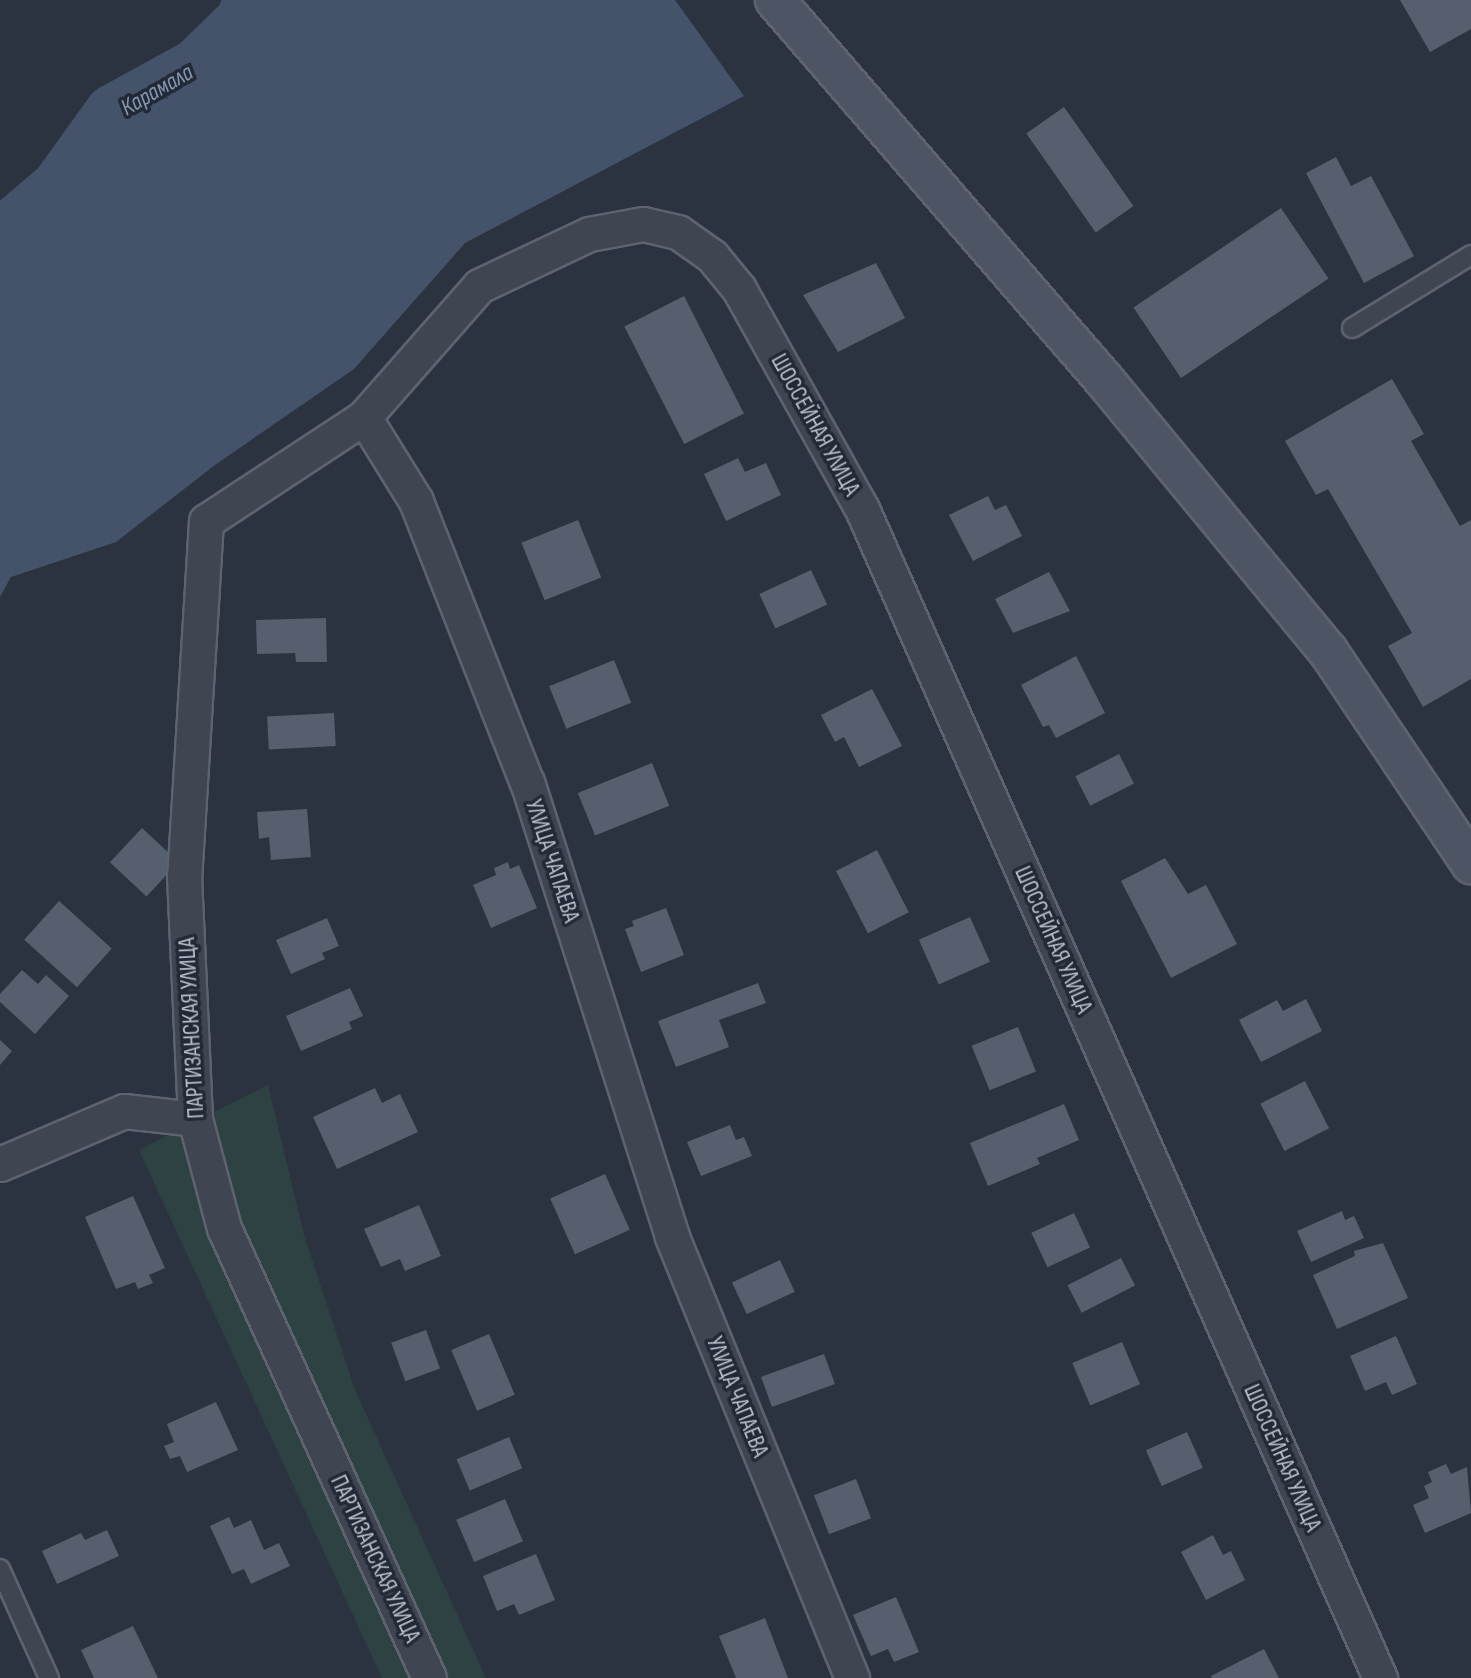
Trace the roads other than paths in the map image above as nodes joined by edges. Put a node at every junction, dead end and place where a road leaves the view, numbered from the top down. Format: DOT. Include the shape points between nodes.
graph roads {
  1 [pos="775,0"];
  2 [pos="1471,255"];
  3 [pos="1352,328"];
  4 [pos="364,416"];
  5 [pos="1469,855"];
  6 [pos="195,1119"];
  7 [pos="0,1164"];
  8 [pos="0,1569"];
  9 [pos="49,1678"];
  10 [pos="429,1678"];
  11 [pos="852,1678"];
  12 [pos="1380,1678"];
  1 -- 5 [label="main road" via="1106,382 1328,651"];
  2 -- 3 [label="lane"];
  4 -- 6 [label="street, ПАРТИЗАНСКАЯ УЛИЦА" via="206,521 184,876"];
  4 -- 11 [label="street, УЛИЦА ЧАПАЕВА" via="416,501 527,783 672,1236"];
  4 -- 12 [label="street, ШОССЕЙНАЯ УЛИЦА" via="479,286 589,234 643,224 678,232 712,256 739,289 862,509"];
  6 -- 7 [label="street" via="124,1111"];
  6 -- 10 [label="street, ПАРТИЗАНСКАЯ УЛИЦА" via="224,1228"];
  8 -- 9 [label="lane"];
}
